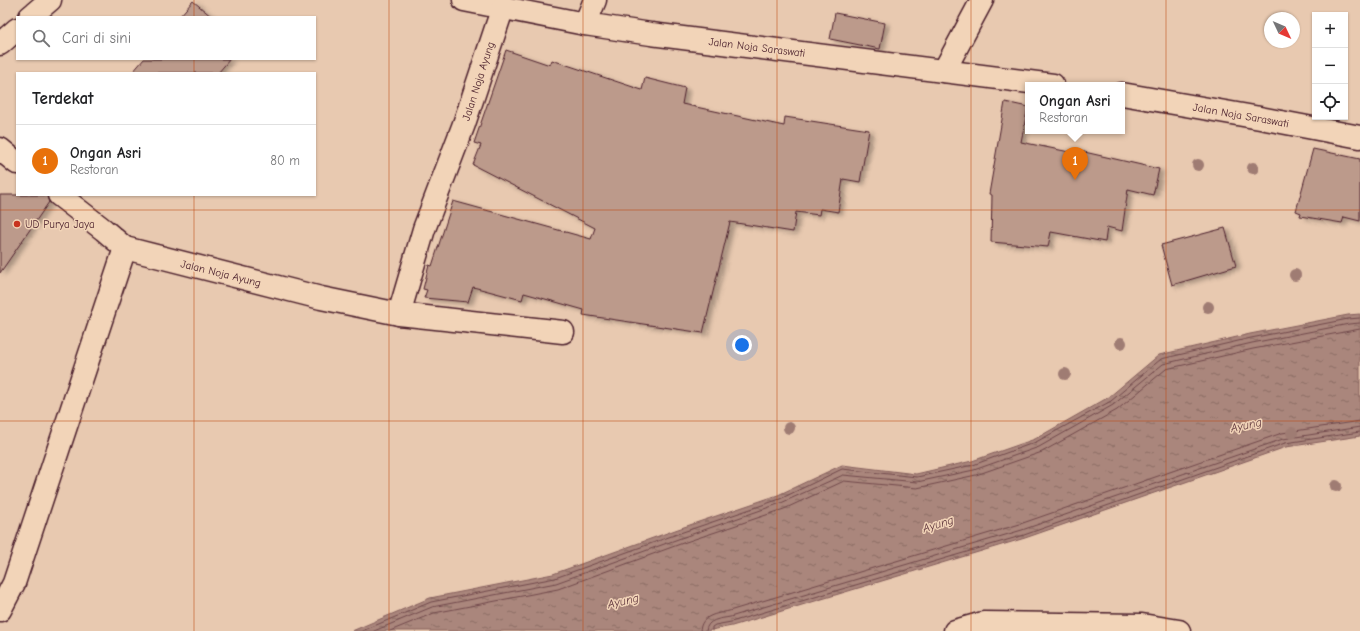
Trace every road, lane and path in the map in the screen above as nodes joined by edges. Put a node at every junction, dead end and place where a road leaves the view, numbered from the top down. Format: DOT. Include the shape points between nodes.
graph roads {
  1 [pos="50,0"];
  2 [pos="595,0"];
  3 [pos="982,0"];
  4 [pos="474,1"];
  5 [pos="503,7"];
  6 [pos="31,16"];
  7 [pos="585,24"];
  8 [pos="16,30"];
  9 [pos="0,44"];
  10 [pos="944,71"];
  11 [pos="1030,82"];
  12 [pos="1125,95"];
  13 [pos="1360,136"];
  14 [pos="0,149"];
  15 [pos="16,161"];
  16 [pos="60,196"];
  17 [pos="125,248"];
  18 [pos="399,314"];
  19 [pos="563,332"];
  20 [pos="0,610"];
  21 [pos="1142,628"];
  22 [pos="955,631"];
  23 [pos="1179,631"];
  1 -- 6 [label="main road"];
  2 -- 7 [label="main road"];
  3 -- 10 [label="main road"];
  4 -- 5 [label="main road, Jalan Noja Saraswati"];
  5 -- 7 [label="main road, Jalan Noja Saraswati"];
  5 -- 18 [label="main road, Jalan Noja Ayung" via="464,124 424,229"];
  7 -- 10 [label="main road, Jalan Noja Saraswati"];
  8 -- 9 [label="main road"];
  10 -- 11 [label="main road, Jalan Noja Saraswati"];
  12 -- 13 [label="main road, Jalan Noja Saraswati"];
  14 -- 15 [label="main road"];
  16 -- 17 [label="main road, Jalan Noja Ayung"];
  17 -- 18 [label="main road, Jalan Noja Ayung" via="322,298"];
  17 -- 20 [label="main road" via="14,583"];
  18 -- 19 [label="main road, Jalan Noja Ayung"];
  21 -- 22 [label="main road" via="983,623"];
  21 -- 23 [label="main road"];
}
